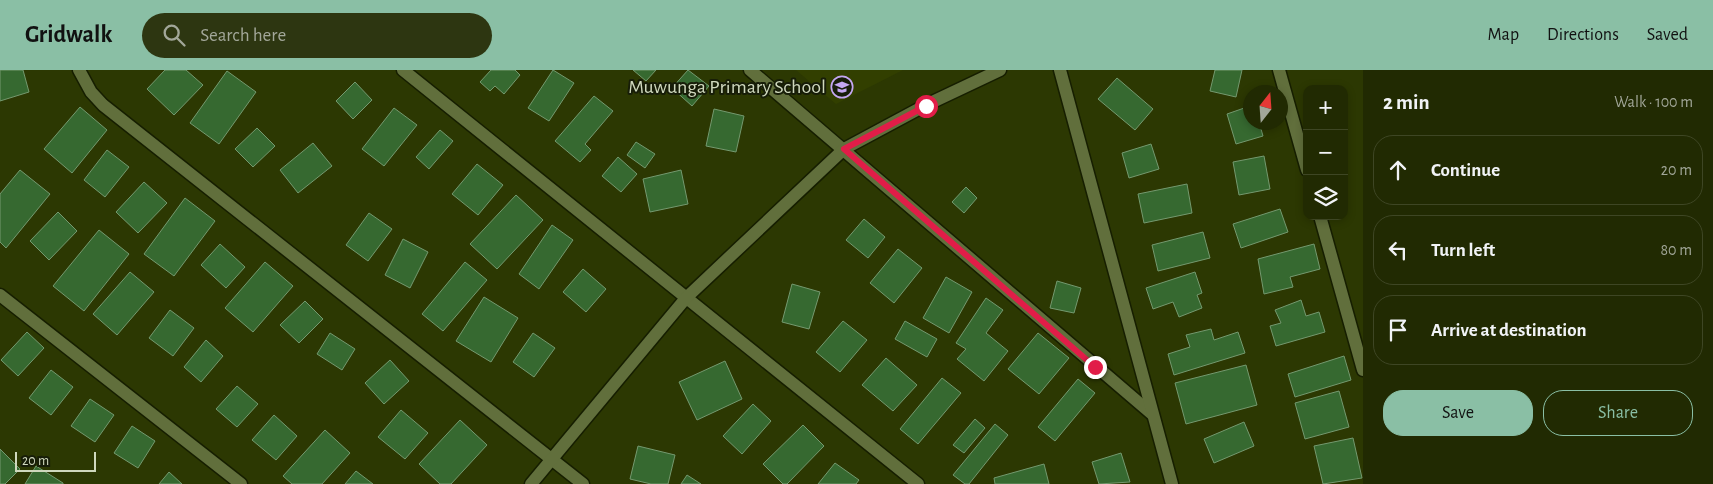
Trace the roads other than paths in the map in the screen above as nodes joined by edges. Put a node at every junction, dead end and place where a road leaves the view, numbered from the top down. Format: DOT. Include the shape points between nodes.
graph roads {
  1 [pos="79,70"];
  2 [pos="403,70"];
  3 [pos="750,70"];
  4 [pos="1000,70"];
  5 [pos="1060,70"];
  6 [pos="1278,70"];
  7 [pos="844,149"];
  8 [pos="1303,156"];
  9 [pos="1321,220"];
  10 [pos="0,295"];
  11 [pos="686,298"];
  12 [pos="1363,370"];
  13 [pos="1152,414"];
  14 [pos="552,458"];
  15 [pos="241,484"];
  16 [pos="531,484"];
  17 [pos="583,484"];
  18 [pos="918,484"];
  19 [pos="1172,484"];
  1 -- 14 [label="street" via="91,92 103,105"];
  2 -- 11 [label="street"];
  3 -- 7 [label="street"];
  4 -- 7 [label="street"];
  5 -- 13 [label="street"];
  6 -- 8 [label="street"];
  7 -- 11 [label="street"];
  7 -- 13 [label="street"];
  9 -- 12 [label="street"];
  10 -- 15 [label="street"];
  11 -- 14 [label="street"];
  11 -- 18 [label="street"];
  13 -- 19 [label="street"];
  14 -- 16 [label="street"];
  14 -- 17 [label="street"];
}
